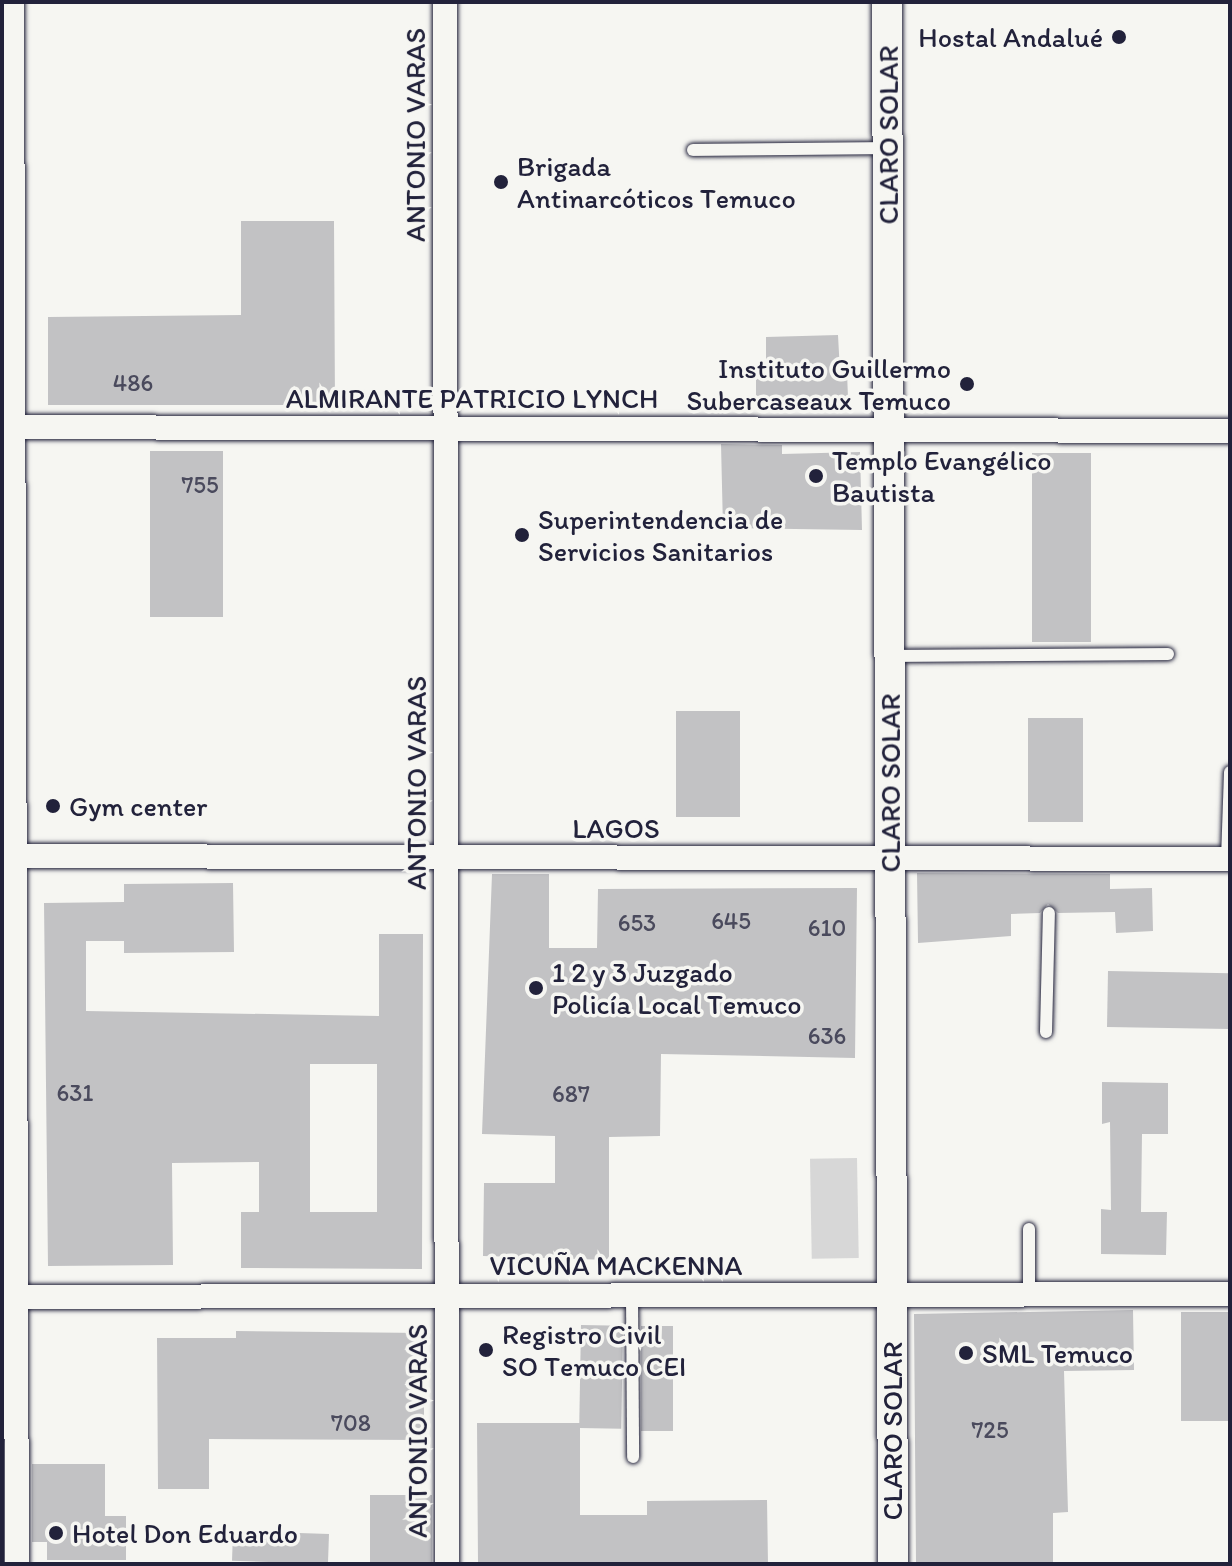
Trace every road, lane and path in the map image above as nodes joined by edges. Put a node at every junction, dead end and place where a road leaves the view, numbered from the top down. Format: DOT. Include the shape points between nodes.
graph roads {
  1 [pos="12,2"];
  2 [pos="445,2"];
  3 [pos="887,2"];
  4 [pos="888,148"];
  5 [pos="693,150"];
  6 [pos="7,427"];
  7 [pos="446,428"];
  8 [pos="889,430"];
  9 [pos="1230,431"];
  10 [pos="1168,654"];
  11 [pos="890,656"];
  12 [pos="1230,772"];
  13 [pos="7,856"];
  14 [pos="446,857"];
  15 [pos="890,858"];
  16 [pos="1229,859"];
  17 [pos="1049,913"];
  18 [pos="1046,1032"];
  19 [pos="1029,1229"];
  20 [pos="1029,1294"];
  21 [pos="1230,1294"];
  22 [pos="632,1295"];
  23 [pos="892,1295"];
  24 [pos="447,1296"];
  25 [pos="7,1297"];
  26 [pos="633,1457"];
  27 [pos="17,1564"];
  28 [pos="447,1564"];
  29 [pos="893,1564"];
  1 -- 6 [label="street"];
  2 -- 7 [label="street, ANTONIO VARAS"];
  3 -- 4 [label="street, CLARO SOLAR"];
  4 -- 5 [label="lane"];
  4 -- 8 [label="street, CLARO SOLAR"];
  6 -- 7 [label="street, ALMIRANTE PATRICIO LYNCH"];
  6 -- 13 [label="street"];
  7 -- 8 [label="street, ALMIRANTE PATRICIO LYNCH"];
  7 -- 14 [label="street, ANTONIO VARAS"];
  8 -- 9 [label="street, ALMIRANTE PATRICIO LYNCH"];
  8 -- 11 [label="street, CLARO SOLAR"];
  10 -- 11 [label="lane"];
  11 -- 15 [label="street, CLARO SOLAR"];
  12 -- 16 [label="lane"];
  13 -- 14 [label="street, LAGOS"];
  13 -- 25 [label="street"];
  14 -- 15 [label="street, LAGOS"];
  14 -- 24 [label="street, ANTONIO VARAS"];
  15 -- 16 [label="street, LAGOS" via="1049,864"];
  15 -- 23 [label="street, CLARO SOLAR"];
  17 -- 18 [label="lane"];
  19 -- 20 [label="lane"];
  20 -- 21 [label="street, VICUÑA MACKENNA"];
  20 -- 23 [label="street, VICUÑA MACKENNA"];
  22 -- 23 [label="street, VICUÑA MACKENNA"];
  22 -- 24 [label="street, VICUÑA MACKENNA"];
  22 -- 26 [label="lane"];
  23 -- 29 [label="street, CLARO SOLAR"];
  24 -- 25 [label="street, VICUÑA MACKENNA"];
  24 -- 28 [label="street, ANTONIO VARAS"];
  25 -- 27 [label="street"];
}
